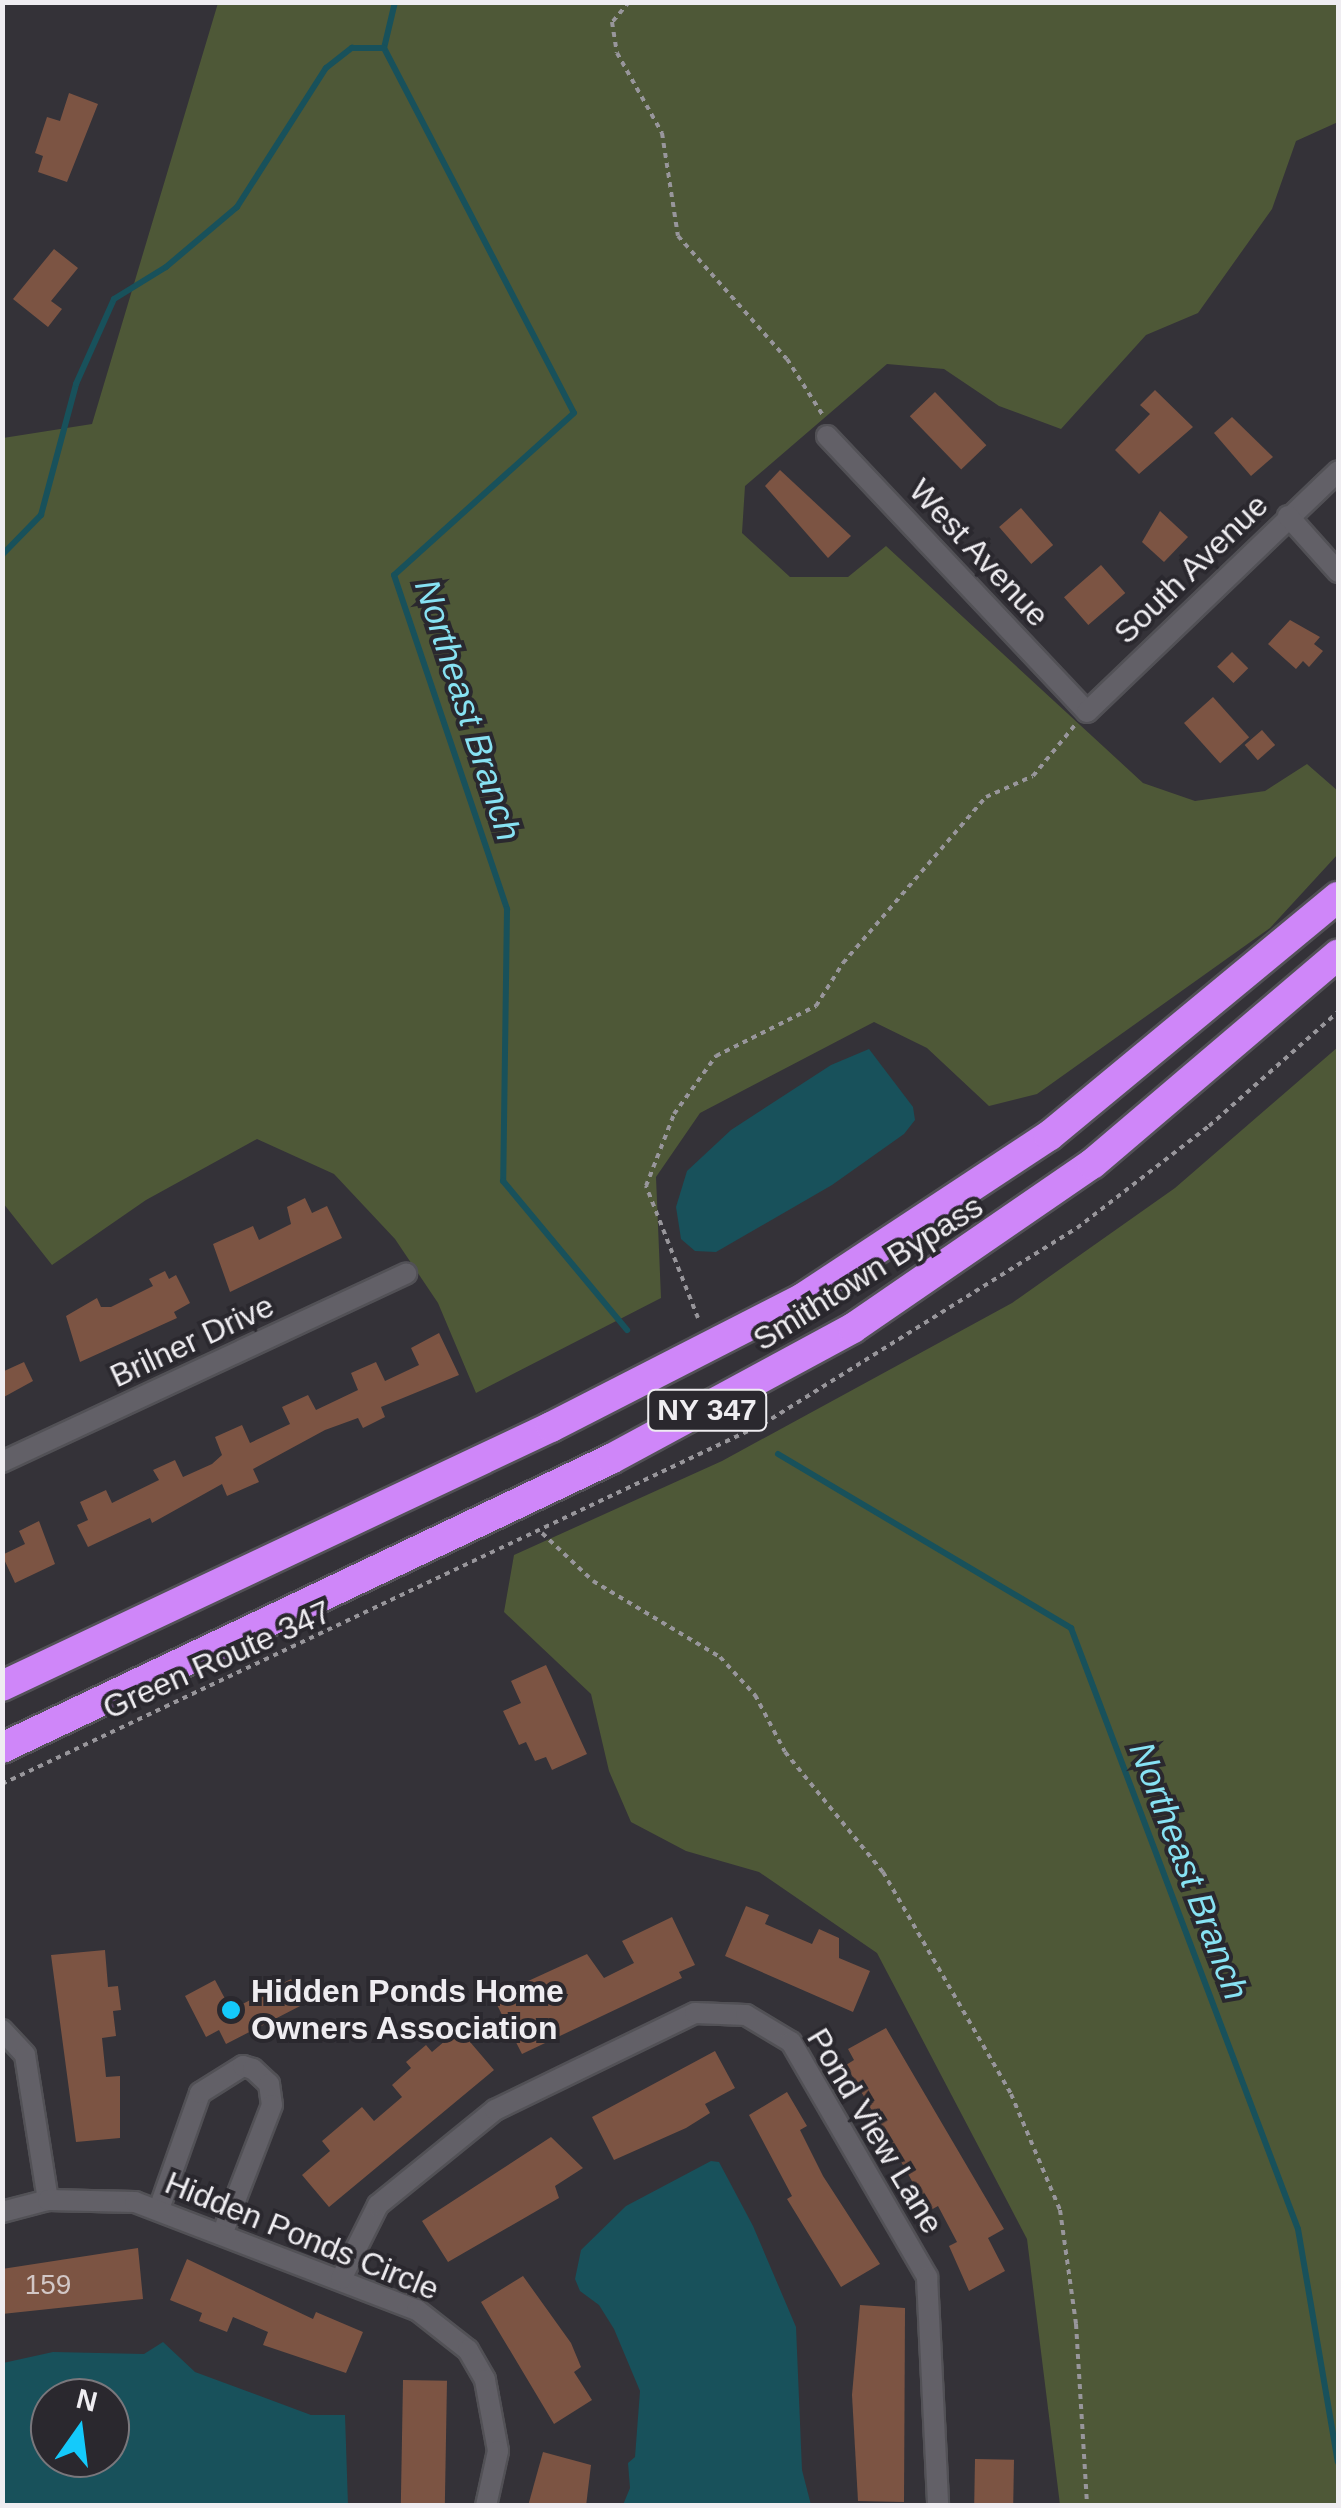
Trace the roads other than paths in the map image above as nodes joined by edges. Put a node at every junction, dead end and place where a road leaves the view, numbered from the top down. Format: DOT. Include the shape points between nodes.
graph roads {
  1 [pos="827,436"];
  2 [pos="1338,471"];
  3 [pos="1288,516"];
  4 [pos="1338,572"];
  5 [pos="1086,712"];
  6 [pos="1338,897"];
  7 [pos="1338,955"];
  8 [pos="406,1274"];
  9 [pos="2,1462"];
  10 [pos="2,1686"];
  11 [pos="2,1748"];
  12 [pos="2,2030"];
  13 [pos="48,2200"];
  14 [pos="159,2209"];
  15 [pos="2,2212"];
  16 [pos="223,2232"];
  17 [pos="341,2280"];
  18 [pos="486,2506"];
  19 [pos="938,2506"];
  1 -- 5 [label="street, West Avenue"];
  2 -- 3 [label="street, South Avenue"];
  3 -- 4 [label="street"];
  3 -- 5 [label="street, South Avenue"];
  6 -- 10 [label="highway, Smithtown Bypass / NY 347" via="1049,1136 803,1298 551,1427"];
  7 -- 11 [label="highway, Smithtown Bypass / NY 347" via="1092,1164 852,1328 611,1459"];
  8 -- 9 [label="street, Brilner Drive"];
  12 -- 13 [label="street" via="25,2056"];
  13 -- 14 [label="street, Hidden Ponds Circle"];
  13 -- 15 [label="street, Hidden Ponds Circle"];
  14 -- 16 [label="street, Hidden Ponds Circle"];
  14 -- 16 [label="street" via="200,2093 243,2066 254,2069 268,2084 272,2104"];
  16 -- 17 [label="street, Hidden Ponds Circle"];
  17 -- 18 [label="street, Hidden Ponds Circle" via="418,2310 468,2350 495,2412 498,2451"];
  17 -- 19 [label="street, Pond View Lane" via="378,2205 496,2110 695,2013 746,2015 791,2042 927,2277"];
}
